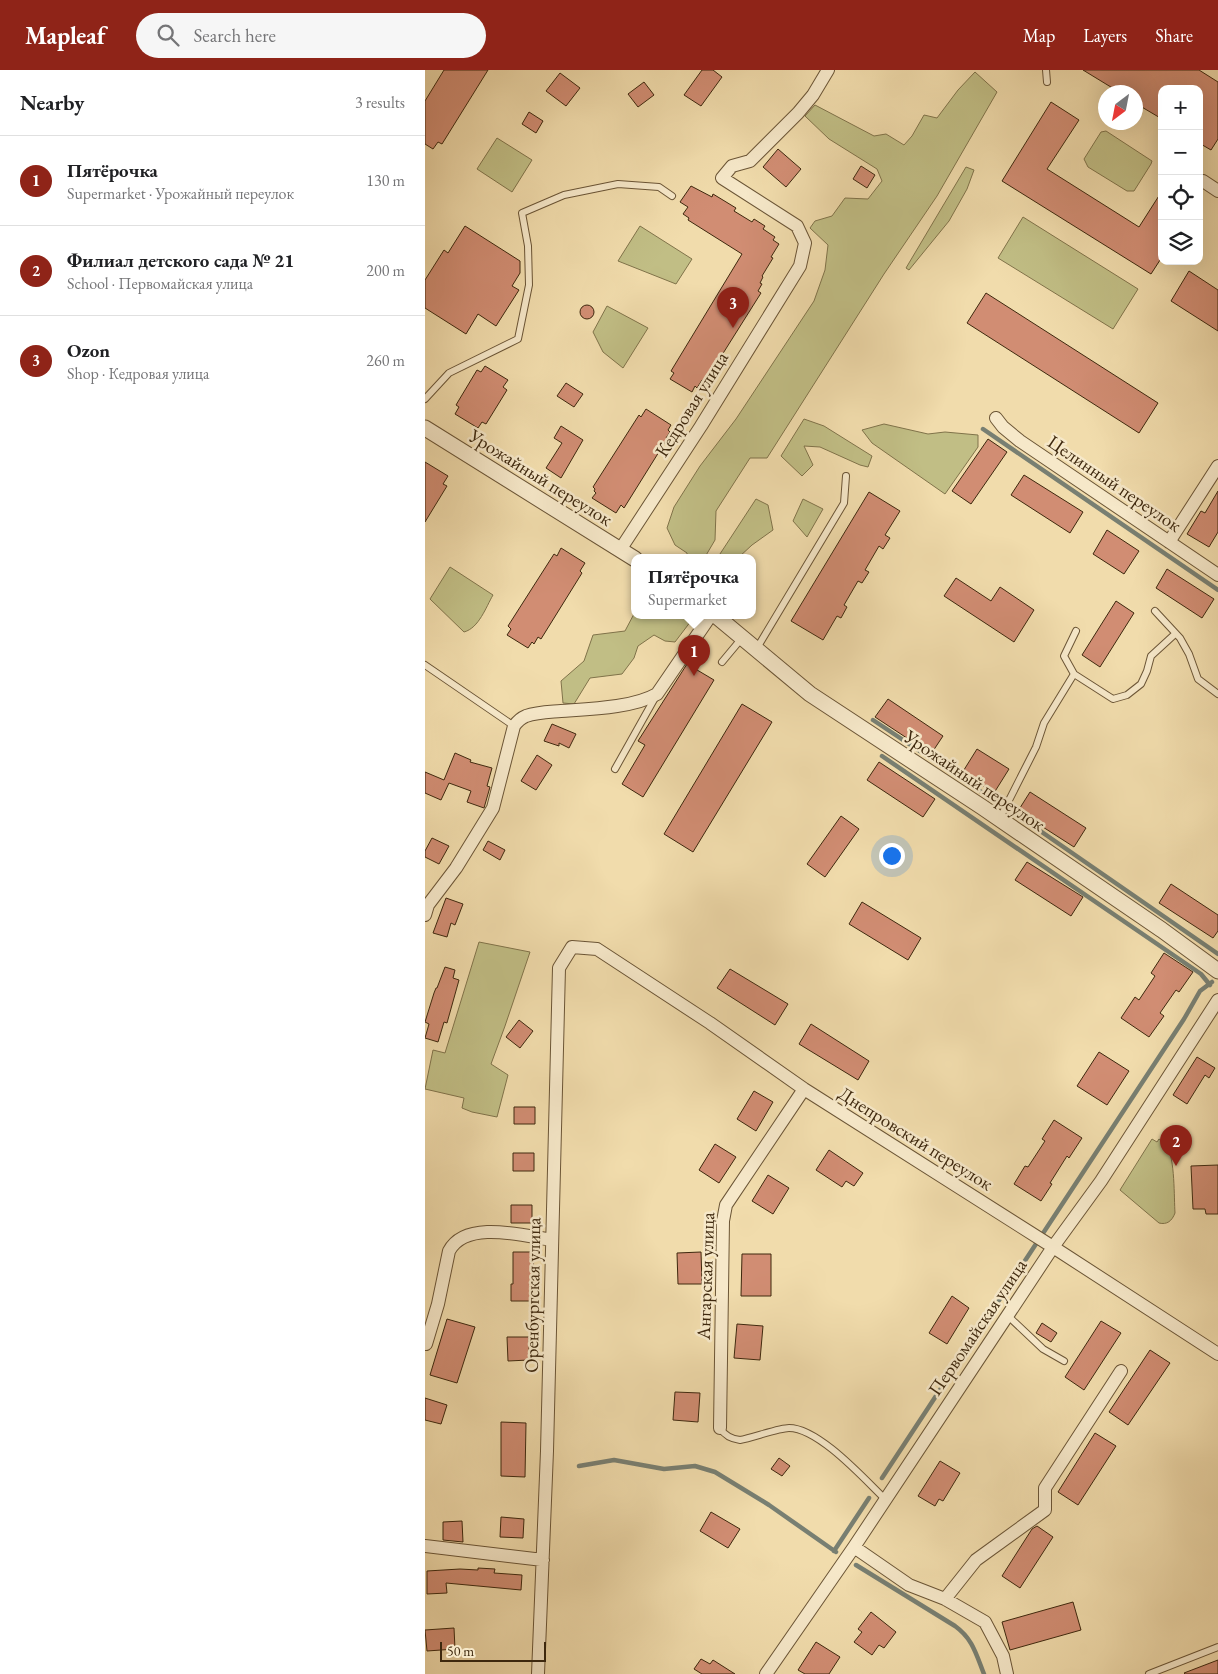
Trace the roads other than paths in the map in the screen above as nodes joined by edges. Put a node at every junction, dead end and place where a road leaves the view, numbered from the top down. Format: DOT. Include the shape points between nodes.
graph roads {
  1 [pos="828,70"];
  2 [pos="1046,70"];
  3 [pos="1047,82"];
  4 [pos="1203,181"];
  5 [pos="1218,191"];
  6 [pos="672,196"];
  7 [pos="425,400"];
  8 [pos="996,418"];
  9 [pos="425,428"];
  10 [pos="1218,466"];
  11 [pos="847,476"];
  12 [pos="1169,542"];
  13 [pos="620,550"];
  14 [pos="631,557"];
  15 [pos="1218,575"];
  16 [pos="1155,611"];
  17 [pos="708,619"];
  18 [pos="720,619"];
  19 [pos="1076,631"];
  20 [pos="1175,634"];
  21 [pos="742,638"];
  22 [pos="756,649"];
  23 [pos="722,662"];
  24 [pos="425,665"];
  25 [pos="1074,674"];
  26 [pos="657,694"];
  27 [pos="1218,694"];
  28 [pos="514,726"];
  29 [pos="615,770"];
  30 [pos="999,819"];
  31 [pos="425,915"];
  32 [pos="597,949"];
  33 [pos="1218,971"];
  34 [pos="1218,1000"];
  35 [pos="805,1089"];
  36 [pos="552,1240"];
  37 [pos="1053,1247"];
  38 [pos="1007,1315"];
  39 [pos="426,1344"];
  40 [pos="1218,1354"];
  41 [pos="1063,1361"];
  42 [pos="1121,1371"];
  43 [pos="720,1428"];
  44 [pos="885,1499"];
  45 [pos="425,1546"];
  46 [pos="854,1547"];
  47 [pos="543,1560"];
  48 [pos="945,1599"];
  49 [pos="1218,1647"];
  50 [pos="1158,1672"];
  51 [pos="538,1674"];
  52 [pos="766,1674"];
  53 [pos="1007,1674"];
  54 [pos="1149,1674"];
  1 -- 13 [label="street, Кедровая улица" via="798,113 750,160 732,166 722,178 797,226 805,243 800,266"];
  2 -- 3 [label="lane"];
  4 -- 5 [label="street"];
  6 -- 7 [label="lane" via="659,188 618,184 564,195 522,213 528,246 529,285 518,338 449,373"];
  8 -- 12 [label="street, Целинный переулок" via="1020,441"];
  9 -- 13 [label="street, Урожайный переулок"];
  10 -- 12 [label="street"];
  11 -- 22 [label="lane" via="844,503"];
  12 -- 15 [label="street, Целинный переулок"];
  13 -- 14 [label="street, Урожайный переулок"];
  16 -- 20 [label="lane"];
  17 -- 26 [label="street"];
  18 -- 21 [label="street, Урожайный переулок"];
  19 -- 25 [label="lane" via="1063,656"];
  20 -- 25 [label="lane" via="1151,656 1141,684 1127,695 1113,699"];
  20 -- 27 [label="lane" via="1189,654 1197,680"];
  21 -- 22 [label="street, Урожайный переулок"];
  21 -- 23 [label="lane"];
  22 -- 30 [label="street, Урожайный переулок" via="810,694"];
  24 -- 28 [label="lane"];
  25 -- 30 [label="lane" via="1044,723 1036,746"];
  26 -- 28 [label="street" via="631,703 536,713 524,717"];
  26 -- 29 [label="lane"];
  28 -- 31 [label="street" via="493,808"];
  30 -- 33 [label="street, Урожайный переулок"];
  32 -- 35 [label="street, Днепровский переулок"];
  32 -- 36 [label="street, Оренбургская улица" via="572,947 559,968"];
  34 -- 37 [label="street, Первомайская улица" via="1101,1181"];
  35 -- 37 [label="street, Днепровский переулок"];
  35 -- 43 [label="street, Ангарская улица" via="726,1205 723,1221"];
  36 -- 39 [label="street" via="483,1231 452,1244"];
  36 -- 47 [label="street, Оренбургская улица"];
  37 -- 38 [label="street, Первомайская улица"];
  37 -- 40 [label="street, Днепровский переулок"];
  38 -- 41 [label="lane" via="1043,1349"];
  38 -- 44 [label="street, Первомайская улица"];
  42 -- 48 [label="street" via="1045,1488 1045,1510 976,1560"];
  43 -- 44 [label="lane" via="724,1434 740,1440 790,1428 804,1432 836,1452"];
  44 -- 46 [label="street, Первомайская улица"];
  45 -- 47 [label="street"];
  46 -- 48 [label="street" via="909,1585"];
  46 -- 52 [label="street, Первомайская улица"];
  47 -- 51 [label="street, Оренбургская улица"];
  48 -- 53 [label="street" via="985,1622 1003,1656"];
  49 -- 50 [label="lane"];
  50 -- 54 [label="lane"];
}
